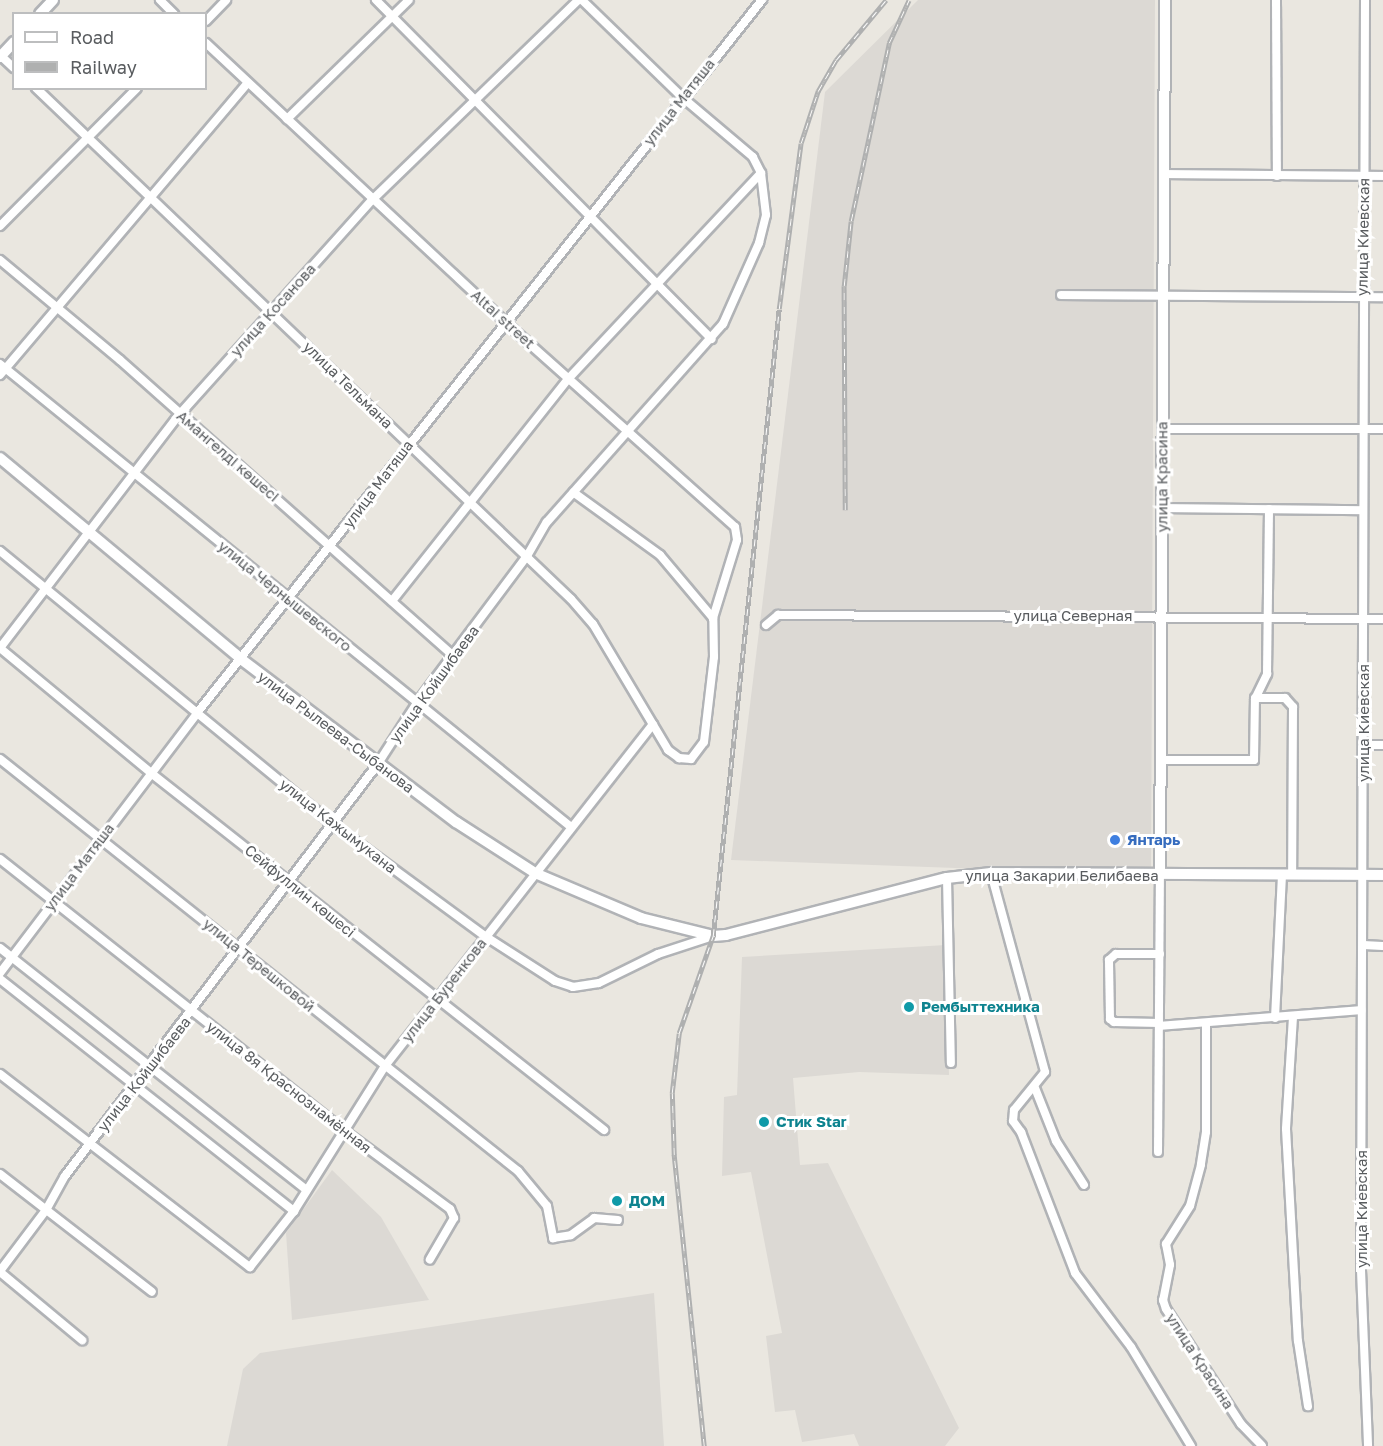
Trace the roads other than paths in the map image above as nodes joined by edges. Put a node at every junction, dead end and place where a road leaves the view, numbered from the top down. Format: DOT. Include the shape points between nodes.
graph roads {
  1 [pos="53,0"];
  2 [pos="160,0"];
  3 [pos="226,0"];
  4 [pos="376,0"];
  5 [pos="409,0"];
  6 [pos="580,0"];
  7 [pos="762,0"];
  8 [pos="1165,0"];
  9 [pos="1276,0"];
  10 [pos="1365,0"];
  11 [pos="42,12"];
  12 [pos="172,12"];
  13 [pos="392,16"];
  14 [pos="207,20"];
  15 [pos="12,44"];
  16 [pos="207,44"];
  17 [pos="0,56"];
  18 [pos="12,66"];
  19 [pos="248,83"];
  20 [pos="38,90"];
  21 [pos="135,90"];
  22 [pos="682,98"];
  23 [pos="474,99"];
  24 [pos="287,119"];
  25 [pos="88,138"];
  26 [pos="761,173"];
  27 [pos="1164,174"];
  28 [pos="1276,176"];
  29 [pos="1364,176"];
  30 [pos="1383,176"];
  31 [pos="150,198"];
  32 [pos="373,199"];
  33 [pos="590,215"];
  34 [pos="0,226"];
  35 [pos="0,260"];
  36 [pos="657,285"];
  37 [pos="1061,295"];
  38 [pos="1163,295"];
  39 [pos="1363,297"];
  40 [pos="1383,297"];
  41 [pos="58,309"];
  42 [pos="272,311"];
  43 [pos="505,322"];
  44 [pos="712,339"];
  45 [pos="2,369"];
  46 [pos="569,378"];
  47 [pos="179,415"];
  48 [pos="1162,429"];
  49 [pos="1361,429"];
  50 [pos="1383,429"];
  51 [pos="627,430"];
  52 [pos="408,445"];
  53 [pos="0,458"];
  54 [pos="134,473"];
  55 [pos="573,492"];
  56 [pos="471,503"];
  57 [pos="1163,508"];
  58 [pos="1269,509"];
  59 [pos="1362,510"];
  60 [pos="88,532"];
  61 [pos="332,546"];
  62 [pos="0,551"];
  63 [pos="527,556"];
  64 [pos="45,588"];
  65 [pos="288,599"];
  66 [pos="392,601"];
  67 [pos="1161,616"];
  68 [pos="713,618"];
  69 [pos="1268,618"];
  70 [pos="1364,619"];
  71 [pos="1383,619"];
  72 [pos="766,625"];
  73 [pos="0,648"];
  74 [pos="453,656"];
  75 [pos="241,659"];
  76 [pos="1255,698"];
  77 [pos="417,703"];
  78 [pos="197,713"];
  79 [pos="652,724"];
  80 [pos="1364,745"];
  81 [pos="1383,745"];
  82 [pos="679,758"];
  83 [pos="0,759"];
  84 [pos="1161,760"];
  85 [pos="377,765"];
  86 [pos="151,772"];
  87 [pos="331,823"];
  88 [pos="571,827"];
  89 [pos="101,840"];
  90 [pos="0,859"];
  91 [pos="536,873"];
  92 [pos="991,873"];
  93 [pos="1160,875"];
  94 [pos="1287,875"];
  95 [pos="1363,875"];
  96 [pos="1383,875"];
  97 [pos="947,878"];
  98 [pos="287,880"];
  99 [pos="54,901"];
  100 [pos="485,936"];
  101 [pos="713,936"];
  102 [pos="1363,945"];
  103 [pos="1383,946"];
  104 [pos="0,948"];
  105 [pos="240,948"];
  106 [pos="1160,954"];
  107 [pos="12,957"];
  108 [pos="0,973"];
  109 [pos="0,979"];
  110 [pos="435,999"];
  111 [pos="193,1010"];
  112 [pos="1361,1010"];
  113 [pos="1293,1017"];
  114 [pos="1275,1018"];
  115 [pos="1159,1024"];
  116 [pos="1206,1024"];
  117 [pos="951,1064"];
  118 [pos="149,1065"];
  119 [pos="385,1066"];
  120 [pos="0,1074"];
  121 [pos="136,1084"];
  122 [pos="1035,1088"];
  123 [pos="343,1130"];
  124 [pos="604,1130"];
  125 [pos="89,1145"];
  126 [pos="1158,1152"];
  127 [pos="0,1174"];
  128 [pos="1084,1185"];
  129 [pos="306,1191"];
  130 [pos="46,1210"];
  131 [pos="294,1211"];
  132 [pos="618,1220"];
  133 [pos="430,1259"];
  134 [pos="0,1272"];
  135 [pos="152,1292"];
  136 [pos="82,1340"];
  137 [pos="1308,1406"];
  138 [pos="1191,1446"];
  139 [pos="1262,1446"];
  140 [pos="1368,1446"];
  1 -- 11 [label="street"];
  2 -- 12 [label="street"];
  3 -- 14 [label="street"];
  4 -- 13 [label="street"];
  5 -- 13 [label="street"];
  6 -- 22 [label="street"];
  6 -- 23 [label="street, улица Косанова"];
  7 -- 22 [label="street, улица Матяша"];
  8 -- 27 [label="street, улица Красина"];
  9 -- 28 [label="street"];
  10 -- 29 [label="street, улица Киевская"];
  13 -- 23 [label="street"];
  13 -- 24 [label="street"];
  15 -- 17 [label="street"];
  16 -- 19 [label="street, Altai street"];
  17 -- 18 [label="street"];
  19 -- 24 [label="street, Altai street"];
  19 -- 31 [label="street"];
  20 -- 25 [label="street, улица Тельмана"];
  21 -- 25 [label="street"];
  22 -- 26 [label="street" via="753,157"];
  22 -- 33 [label="street, улица Матяша"];
  23 -- 32 [label="street, улица Косанова"];
  23 -- 33 [label="street"];
  24 -- 32 [label="street, Altai street"];
  25 -- 31 [label="street, улица Тельмана"];
  25 -- 34 [label="street"];
  26 -- 36 [label="street"];
  26 -- 44 [label="street, улица Койшибаева" via="766,216 759,243 723,324"];
  27 -- 28 [label="street"];
  27 -- 38 [label="street, улица Красина"];
  28 -- 29 [label="street"];
  29 -- 30 [label="street"];
  29 -- 39 [label="street, улица Киевская"];
  31 -- 41 [label="street"];
  31 -- 42 [label="street, улица Тельмана"];
  32 -- 42 [label="street, улица Косанова"];
  32 -- 43 [label="street, Altai street"];
  33 -- 36 [label="street"];
  33 -- 43 [label="street, улица Матяша"];
  35 -- 41 [label="street, Амангелді көшесі"];
  36 -- 44 [label="street"];
  36 -- 46 [label="street"];
  37 -- 38 [label="street"];
  38 -- 39 [label="street"];
  38 -- 48 [label="street, улица Красина"];
  39 -- 40 [label="street"];
  39 -- 49 [label="street, улица Киевская"];
  41 -- 45 [label="street"];
  41 -- 47 [label="street, Амангелді көшесі"];
  42 -- 47 [label="street, улица Косанова"];
  42 -- 52 [label="street, улица Тельмана"];
  43 -- 46 [label="street, Altai street"];
  43 -- 52 [label="street, улица Матяша"];
  44 -- 51 [label="street, улица Койшибаева"];
  45 -- 54 [label="street, улица Чернышевского"];
  46 -- 51 [label="street, Altai street"];
  46 -- 56 [label="street"];
  47 -- 54 [label="street, улица Косанова"];
  47 -- 61 [label="street, Амангелді көшесі"];
  48 -- 49 [label="street"];
  48 -- 57 [label="street, улица Красина"];
  49 -- 50 [label="street"];
  49 -- 59 [label="street, улица Киевская"];
  51 -- 55 [label="street, улица Койшибаева"];
  51 -- 68 [label="street, Altai street" via="735,527 737,540"];
  52 -- 56 [label="street, улица Тельмана"];
  52 -- 61 [label="street, улица Матяша"];
  53 -- 60 [label="street, улица Рылеева-Сыбанова"];
  54 -- 60 [label="street, улица Косанова"];
  54 -- 65 [label="street, улица Чернышевского"];
  55 -- 63 [label="street, улица Койшибаева" via="547,522"];
  55 -- 68 [label="street" via="660,555"];
  56 -- 63 [label="street, улица Тельмана"];
  56 -- 66 [label="street"];
  57 -- 58 [label="street"];
  57 -- 67 [label="street, улица Красина"];
  58 -- 59 [label="street"];
  58 -- 69 [label="street"];
  59 -- 70 [label="street, улица Киевская"];
  60 -- 64 [label="street, улица Косанова"];
  60 -- 75 [label="street, улица Рылеева-Сыбанова"];
  61 -- 65 [label="street, улица Матяша"];
  61 -- 66 [label="street, Амангелді көшесі"];
  62 -- 64 [label="street, улица Кажымукана"];
  63 -- 74 [label="street, улица Койшибаева"];
  63 -- 79 [label="street, улица Тельмана" via="593,624"];
  64 -- 73 [label="street, улица Косанова"];
  64 -- 78 [label="street, улица Кажымукана"];
  65 -- 75 [label="street, улица Матяша"];
  65 -- 77 [label="street, улица Чернышевского"];
  66 -- 74 [label="street, Амангелді көшесі"];
  67 -- 69 [label="street, улица Северная"];
  67 -- 72 [label="street, улица Северная" via="778,615"];
  67 -- 84 [label="street, улица Красина"];
  68 -- 82 [label="street, Altai street" via="714,657 704,742 691,759"];
  69 -- 70 [label="street, улица Северная"];
  69 -- 76 [label="street" via="1268,674"];
  70 -- 71 [label="street, улица Северная"];
  70 -- 80 [label="street, улица Киевская"];
  73 -- 86 [label="street, Сейфуллин көшесі"];
  74 -- 77 [label="street, улица Койшибаева"];
  75 -- 78 [label="street, улица Матяша"];
  75 -- 85 [label="street, улица Рылеева-Сыбанова"];
  76 -- 84 [label="street" via="1254,760"];
  76 -- 94 [label="street" via="1285,698 1293,707"];
  77 -- 85 [label="street, улица Койшибаева"];
  77 -- 88 [label="street, улица Чернышевского"];
  78 -- 86 [label="street, улица Матяша"];
  78 -- 87 [label="street, улица Кажымукана"];
  79 -- 82 [label="street, улица Тельмана" via="668,750"];
  79 -- 88 [label="street, улица Буренкова"];
  80 -- 81 [label="street"];
  80 -- 95 [label="street, улица Киевская"];
  83 -- 89 [label="street, улица Терешковой"];
  84 -- 93 [label="street, улица Красина"];
  85 -- 87 [label="street, улица Койшибаева"];
  85 -- 91 [label="street, улица Рылеева-Сыбанова"];
  86 -- 89 [label="street, улица Матяша"];
  86 -- 98 [label="street, Сейфуллин көшесі"];
  87 -- 98 [label="street, улица Койшибаева"];
  87 -- 100 [label="street, улица Кажымукана"];
  88 -- 91 [label="street, улица Буренкова"];
  89 -- 99 [label="street, улица Матяша"];
  89 -- 105 [label="street, улица Терешковой"];
  90 -- 99 [label="street, улица 8я Краснознамённая"];
  91 -- 100 [label="street, улица Буренкова"];
  91 -- 101 [label="street, улица Рылеева-Сыбанова" via="641,918"];
  92 -- 93 [label="street, улица Закарии Белибаева"];
  92 -- 97 [label="street, улица Закарии Белибаева"];
  92 -- 122 [label="street" via="1046,1072"];
  93 -- 94 [label="street, улица Закарии Белибаева"];
  93 -- 106 [label="street, улица Красина"];
  94 -- 95 [label="street, улица Закарии Белибаева"];
  94 -- 114 [label="street"];
  95 -- 96 [label="street, улица Закарии Белибаева"];
  95 -- 102 [label="street, улица Киевская"];
  97 -- 101 [label="street, улица Закарии Белибаева"];
  97 -- 117 [label="street"];
  98 -- 105 [label="street, улица Койшибаева"];
  98 -- 110 [label="street, Сейфуллин көшесі"];
  99 -- 107 [label="street, улица Матяша"];
  99 -- 111 [label="street, улица 8я Краснознамённая"];
  100 -- 101 [label="street, улица Кажымукана" via="555,981 573,987 599,983 657,954"];
  100 -- 110 [label="street, улица Буренкова"];
  102 -- 103 [label="street"];
  102 -- 112 [label="street, улица Киевская"];
  104 -- 107 [label="street"];
  105 -- 111 [label="street, улица Койшибаева"];
  105 -- 119 [label="street, улица Терешковой"];
  106 -- 115 [label="street, улица Красина"];
  106 -- 115 [label="street" via="1116,954 1108,960 1110,1019"];
  107 -- 108 [label="street, улица Матяша"];
  107 -- 118 [label="street"];
  109 -- 121 [label="street"];
  110 -- 119 [label="street, улица Буренкова"];
  110 -- 124 [label="street, Сейфуллин көшесі"];
  111 -- 118 [label="street, улица Койшибаева"];
  111 -- 123 [label="street, улица 8я Краснознамённая"];
  112 -- 113 [label="street"];
  112 -- 140 [label="street, улица Киевская" via="1361,1270"];
  113 -- 114 [label="street"];
  113 -- 137 [label="street" via="1286,1129 1298,1341"];
  114 -- 116 [label="street"];
  115 -- 116 [label="street"];
  115 -- 126 [label="street, улица Красина"];
  116 -- 139 [label="street, улица Красина" via="1206,1132 1201,1165 1190,1206 1166,1244 1170,1265 1164,1300 1166,1309 1241,1424"];
  118 -- 121 [label="street, улица Койшибаева"];
  118 -- 129 [label="street"];
  119 -- 123 [label="street, улица Буренкова"];
  119 -- 132 [label="street, улица Терешковой" via="518,1171 547,1206 553,1239 571,1235 594,1218"];
  120 -- 125 [label="street"];
  121 -- 125 [label="street, улица Койшибаева"];
  121 -- 131 [label="street"];
  122 -- 128 [label="street" via="1056,1141"];
  122 -- 138 [label="street" via="1012,1115 1071,1263 1131,1347"];
  123 -- 129 [label="street, улица Буренкова"];
  123 -- 133 [label="street, улица 8я Краснознамённая" via="450,1209 454,1218"];
  125 -- 130 [label="street, улица Койшибаева"];
  125 -- 131 [label="street, улица Буренкова" via="250,1266"];
  127 -- 130 [label="street"];
  129 -- 131 [label="street, улица Буренкова"];
  130 -- 134 [label="street, улица Койшибаева"];
  130 -- 135 [label="street"];
  134 -- 136 [label="street"];
}
